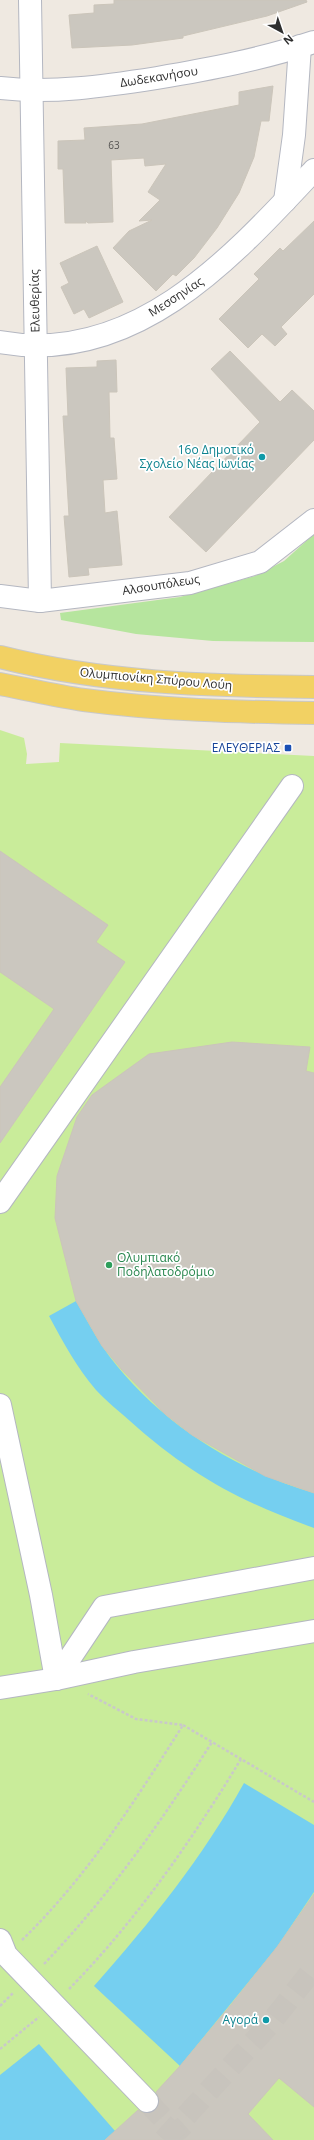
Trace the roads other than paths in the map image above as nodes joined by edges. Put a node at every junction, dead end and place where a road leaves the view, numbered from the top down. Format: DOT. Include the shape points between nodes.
graph roads {
  1 [pos="30,0"];
  2 [pos="307,44"];
  3 [pos="0,88"];
  4 [pos="32,92"];
  5 [pos="314,170"];
  6 [pos="285,201"];
  7 [pos="0,342"];
  8 [pos="36,345"];
  9 [pos="314,520"];
  10 [pos="0,596"];
  11 [pos="40,601"];
  12 [pos="0,657"];
  13 [pos="0,684"];
  14 [pos="314,687"];
  15 [pos="314,713"];
  16 [pos="292,786"];
  17 [pos="0,1202"];
  18 [pos="0,1405"];
  19 [pos="314,1568"];
  20 [pos="314,1631"];
  21 [pos="56,1678"];
  22 [pos="0,1688"];
  23 [pos="2,1949"];
  24 [pos="147,2101"];
  1 -- 4 [label="street, Ελευθερίας"];
  2 -- 4 [label="street, Δωδεκανήσου" via="204,70 115,85"];
  2 -- 6 [label="street"];
  3 -- 4 [label="street, Δωδεκανήσου"];
  4 -- 8 [label="street, Ελευθερίας"];
  5 -- 6 [label="street, Μεσσηνίας"];
  6 -- 8 [label="street, Μεσσηνίας" via="220,266 163,308 100,337 63,345"];
  7 -- 8 [label="street, Μεσσηνίας"];
  8 -- 11 [label="street, Ελευθερίας"];
  9 -- 11 [label="street, Αλσουπόλεως" via="260,562 190,583"];
  10 -- 11 [label="street, Αλσουπόλεως"];
  12 -- 14 [label="main road, Ολυμπιονίκη Σπύρου Λούη" via="78,672 139,679 215,685"];
  13 -- 15 [label="main road" via="84,700 137,705 240,712"];
  16 -- 17 [label="street"];
  18 -- 21 [label="street"];
  19 -- 21 [label="street" via="104,1607"];
  20 -- 21 [label="street"];
  21 -- 22 [label="street"];
  23 -- 24 [label="street"];
}
